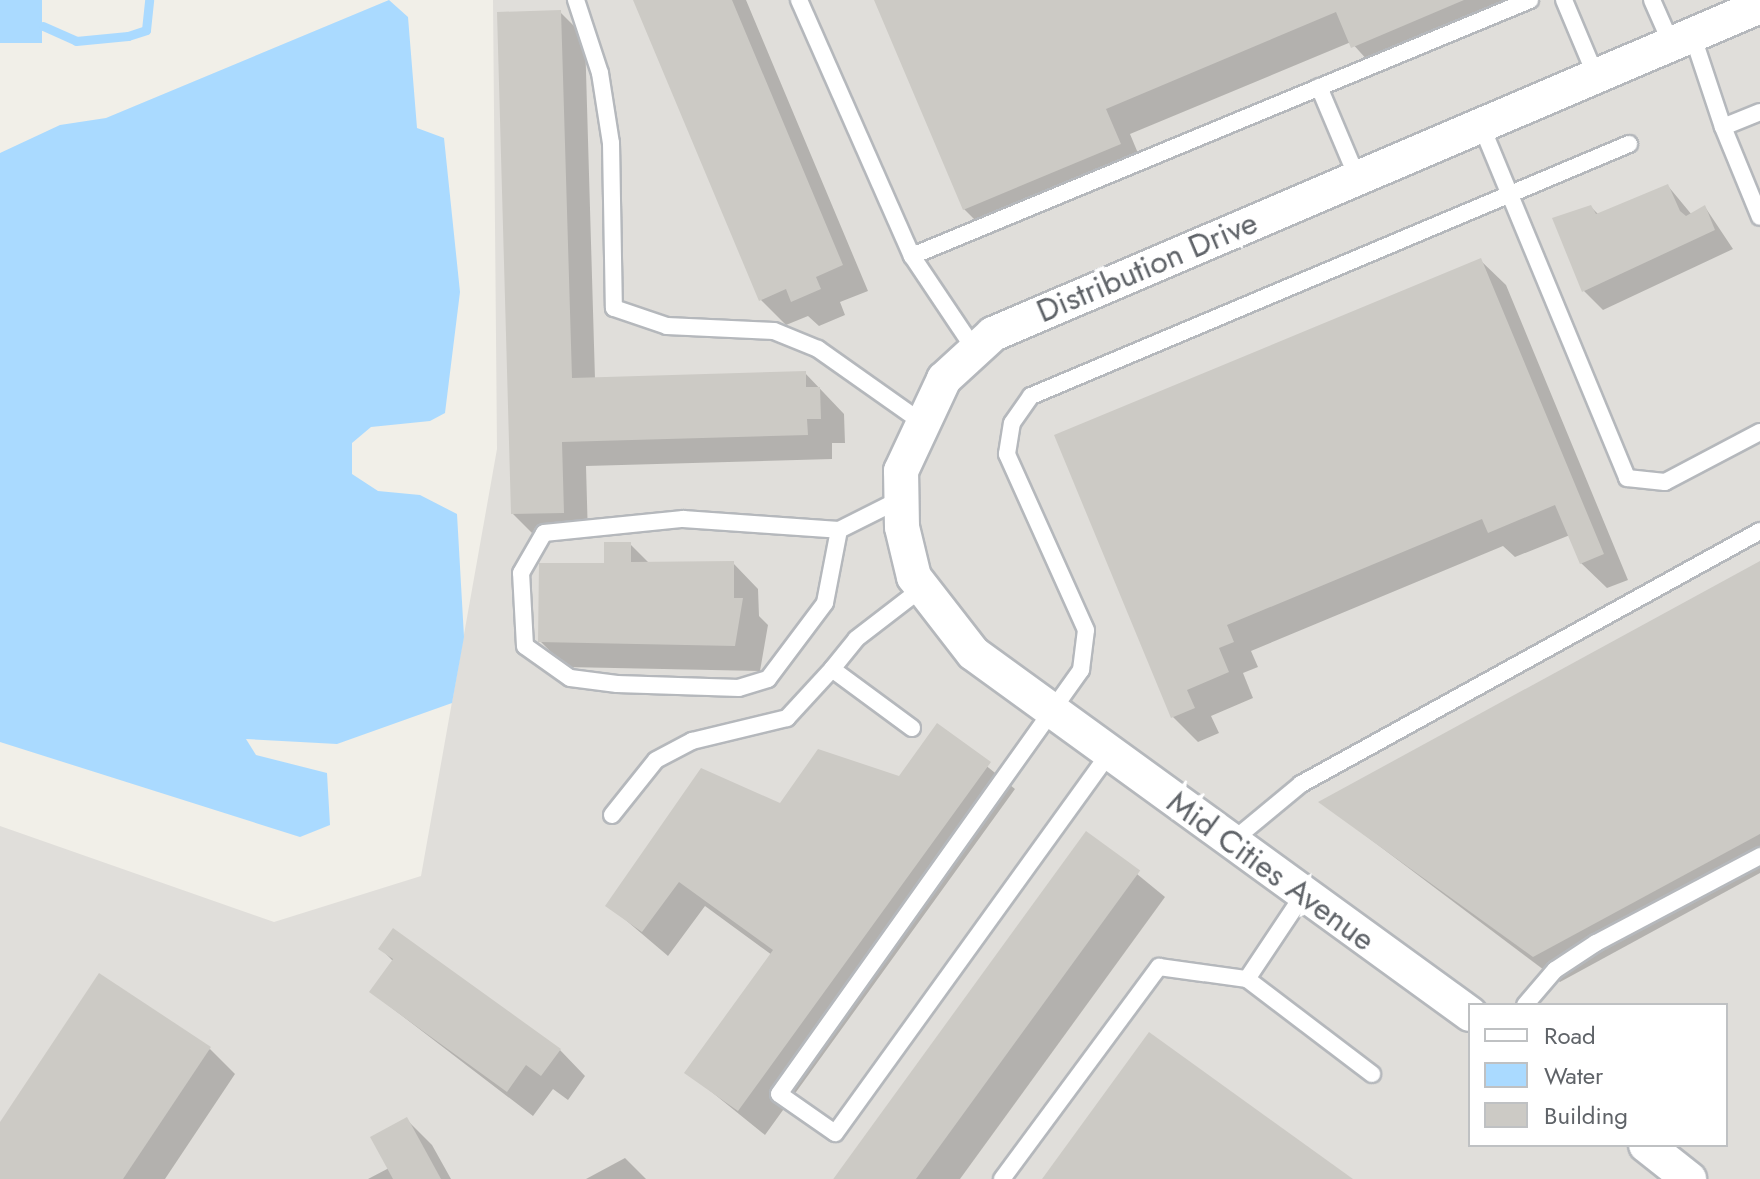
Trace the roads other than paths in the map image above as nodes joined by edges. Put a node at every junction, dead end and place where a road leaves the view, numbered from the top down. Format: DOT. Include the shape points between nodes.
graph roads {
  1 [pos="576,0"];
  2 [pos="799,0"];
  3 [pos="1530,0"];
  4 [pos="1564,0"];
  5 [pos="1652,0"];
  6 [pos="1760,6"];
  7 [pos="1682,39"];
  8 [pos="1596,76"];
  9 [pos="1319,87"];
  10 [pos="1760,112"];
  11 [pos="1481,125"];
  12 [pos="1723,127"];
  13 [pos="1629,144"];
  14 [pos="1357,177"];
  15 [pos="1512,195"];
  16 [pos="1760,217"];
  17 [pos="912,256"];
  18 [pos="973,347"];
  19 [pos="920,421"];
  20 [pos="1760,432"];
  21 [pos="901,499"];
  22 [pos="839,530"];
  23 [pos="1760,531"];
  24 [pos="921,589"];
  25 [pos="832,669"];
  26 [pos="1062,722"];
  27 [pos="912,728"];
  28 [pos="1108,755"];
  29 [pos="612,815"];
  30 [pos="1231,842"];
  31 [pos="1760,856"];
  32 [pos="1303,895"];
  33 [pos="1247,979"];
  34 [pos="1527,1003"];
  35 [pos="1468,1013"];
  36 [pos="1372,1074"];
  37 [pos="1649,1147"];
  38 [pos="1002,1179"];
  39 [pos="1689,1179"];
  1 -- 19 [label="lane" via="600,73 611,143 614,308 667,326 774,331 818,349"];
  2 -- 17 [label="lane"];
  3 -- 9 [label="lane"];
  4 -- 8 [label="lane"];
  5 -- 7 [label="lane"];
  6 -- 7 [label="street, Distribution Drive"];
  7 -- 8 [label="street, Distribution Drive"];
  7 -- 12 [label="lane"];
  8 -- 11 [label="street, Distribution Drive"];
  9 -- 14 [label="lane"];
  9 -- 17 [label="lane"];
  10 -- 12 [label="lane"];
  11 -- 14 [label="street, Distribution Drive"];
  11 -- 15 [label="lane"];
  12 -- 16 [label="lane"];
  13 -- 15 [label="lane"];
  14 -- 18 [label="street, Distribution Drive"];
  15 -- 20 [label="lane" via="1627,478 1665,482"];
  15 -- 26 [label="lane" via="1059,380 1020,408 1008,441 1011,472 1086,630 1081,670"];
  17 -- 18 [label="lane"];
  18 -- 19 [label="street"];
  19 -- 21 [label="street" via="901,471"];
  21 -- 22 [label="lane"];
  21 -- 24 [label="street"];
  22 -- 22 [label="lane" via="833,580 815,621 768,679 669,689 570,678 525,646 521,573 544,533 683,519"];
  23 -- 30 [label="lane" via="1301,784"];
  24 -- 25 [label="lane" via="856,639"];
  24 -- 26 [label="street" via="973,653"];
  25 -- 27 [label="lane"];
  25 -- 29 [label="lane" via="787,718 692,741 656,760"];
  26 -- 28 [label="street, Mid Cities Avenue"];
  26 -- 28 [label="lane" via="779,1094 835,1133"];
  28 -- 30 [label="street, Mid Cities Avenue"];
  30 -- 32 [label="street, Mid Cities Avenue"];
  31 -- 34 [label="lane" via="1596,943 1555,970"];
  32 -- 33 [label="lane"];
  32 -- 35 [label="street, Mid Cities Avenue"];
  33 -- 36 [label="lane"];
  33 -- 38 [label="lane" via="1159,967"];
  37 -- 39 [label="street"];
}
